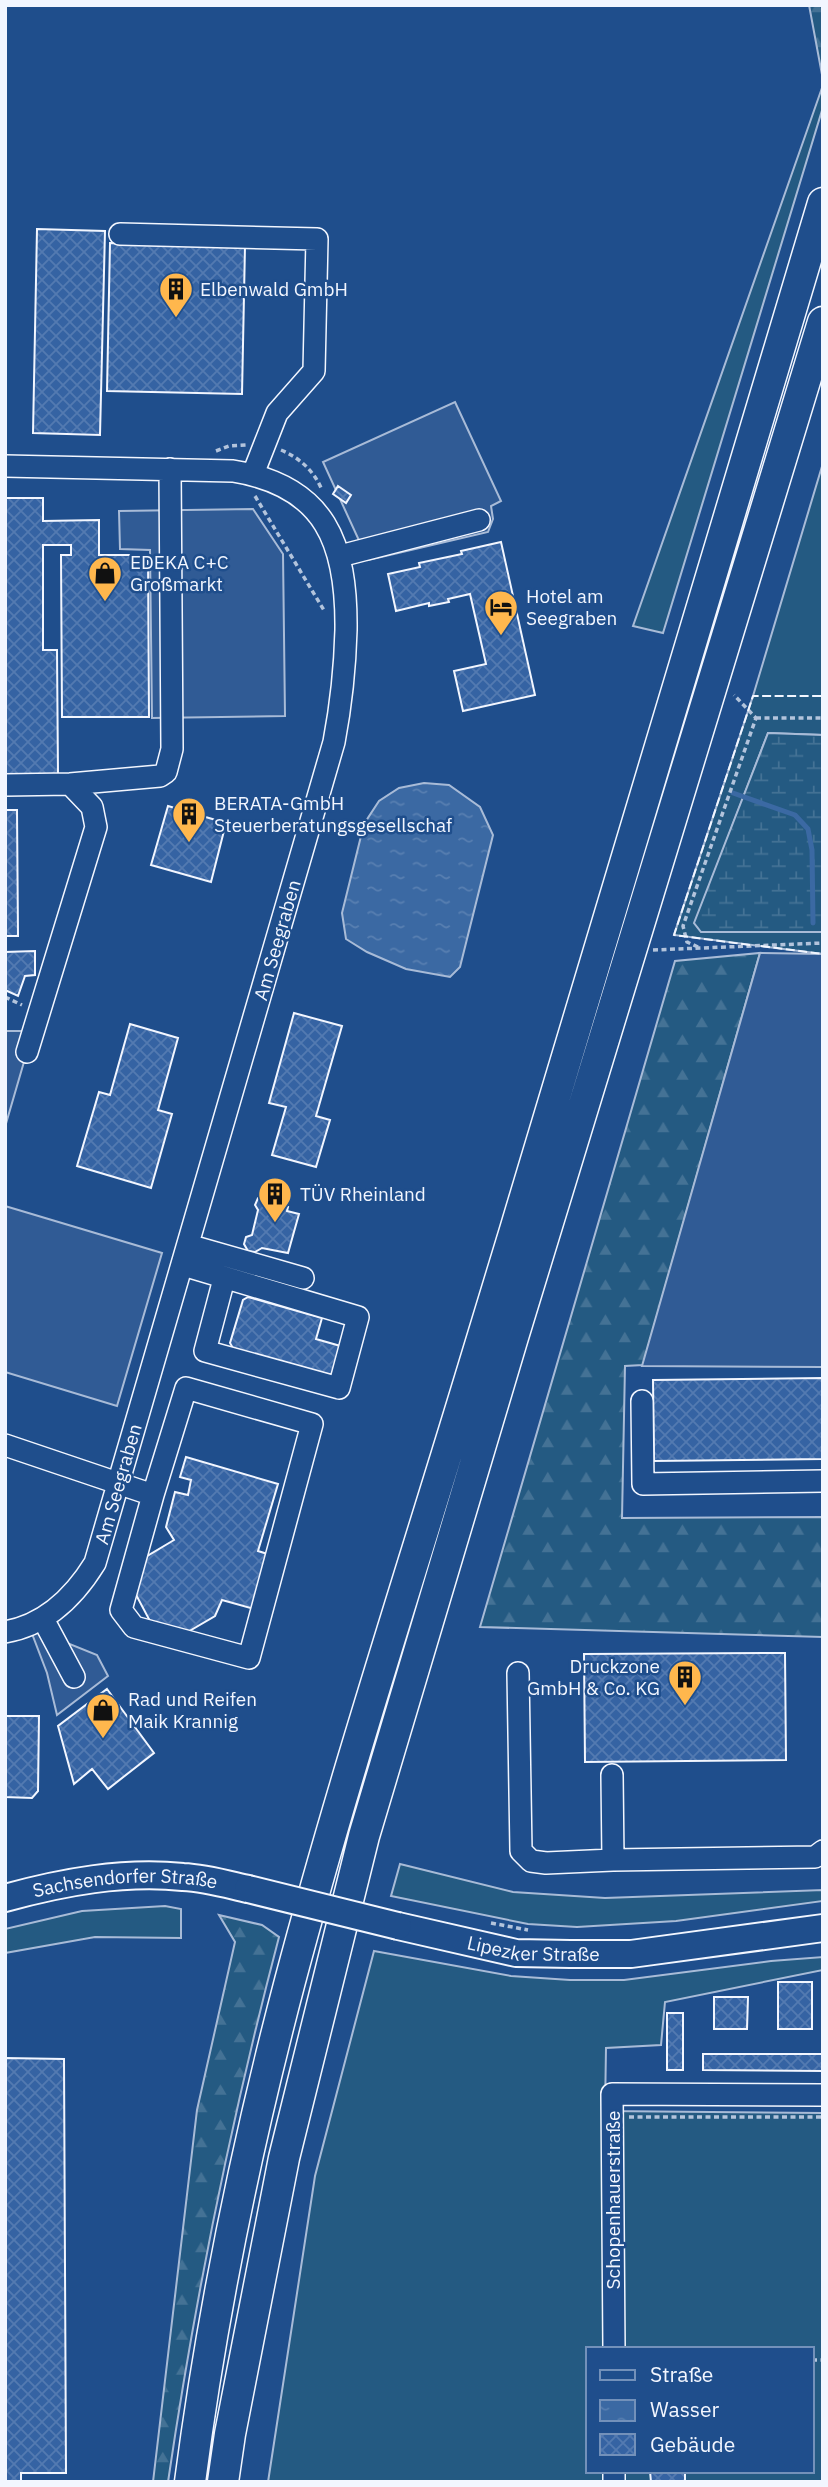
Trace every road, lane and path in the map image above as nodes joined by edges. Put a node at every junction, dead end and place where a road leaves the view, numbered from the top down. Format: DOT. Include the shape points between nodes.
graph roads {
  1 [pos="823,203"];
  2 [pos="120,234"];
  3 [pos="823,322"];
  4 [pos="5,466"];
  5 [pos="170,469"];
  6 [pos="253,484"];
  7 [pos="479,520"];
  8 [pos="340,556"];
  9 [pos="328,622"];
  10 [pos="729,690"];
  11 [pos="756,718"];
  12 [pos="823,718"];
  13 [pos="69,784"];
  14 [pos="5,785"];
  15 [pos="823,943"];
  16 [pos="698,947"];
  17 [pos="649,950"];
  18 [pos="27,1052"];
  19 [pos="186,1255"];
  20 [pos="303,1278"];
  21 [pos="224,1279"];
  22 [pos="642,1401"];
  23 [pos="5,1445"];
  24 [pos="823,1481"];
  25 [pos="119,1483"];
  26 [pos="153,1495"];
  27 [pos="43,1619"];
  28 [pos="5,1632"];
  29 [pos="518,1673"];
  30 [pos="74,1677"];
  31 [pos="612,1775"];
  32 [pos="823,1851"];
  33 [pos="613,1860"];
  34 [pos="248,1889"];
  35 [pos="5,1898"];
  36 [pos="490,1923"];
  37 [pos="823,1928"];
  38 [pos="540,1931"];
  39 [pos="823,2095"];
  40 [pos="612,2116"];
  41 [pos="823,2118"];
  42 [pos="614,2347"];
  43 [pos="190,2482"];
  44 [pos="223,2482"];
  1 -- 43 [label="highway" via="329,1840 246,2165"];
  2 -- 6 [label="street" via="317,239 314,371 277,413"];
  3 -- 44 [label="highway" via="365,1836 284,2158"];
  4 -- 5 [label="street, Am Seegraben"];
  5 -- 6 [label="street, Am Seegraben" via="233,471"];
  5 -- 13 [label="street" via="172,749 166,772"];
  6 -- 8 [label="street, Am Seegraben" via="280,483 309,503"];
  6 -- 9 [label="path"];
  7 -- 8 [label="street"];
  8 -- 19 [label="street, Am Seegraben" via="346,590 345,648 334,742"];
  10 -- 11 [label="path"];
  11 -- 12 [label="path"];
  11 -- 16 [label="path" via="683,926 687,942"];
  13 -- 14 [label="street"];
  13 -- 18 [label="street" via="92,807 96,827"];
  15 -- 16 [label="path"];
  16 -- 17 [label="path"];
  19 -- 20 [label="street"];
  19 -- 21 [label="street"];
  19 -- 25 [label="street, Am Seegraben"];
  21 -- 21 [label="street" via="358,1317 339,1388 205,1351"];
  22 -- 24 [label="street" via="643,1484"];
  23 -- 25 [label="street"];
  25 -- 26 [label="street"];
  25 -- 27 [label="street, Am Seegraben" via="95,1563 73,1593"];
  26 -- 26 [label="street" via="186,1388 312,1424 249,1658 134,1627 121,1610"];
  27 -- 28 [label="street, Am Seegraben"];
  27 -- 30 [label="street"];
  29 -- 33 [label="street" via="521,1851 531,1861 546,1863"];
  31 -- 33 [label="street"];
  32 -- 33 [label="street" via="815,1857"];
  34 -- 35 [label="main road, Sachsendorfer Straße" via="183,1877 140,1876 74,1882"];
  34 -- 37 [label="main road, Lipezker Straße, bridge" via="516,1953 631,1954"];
  36 -- 38 [label="path"];
  39 -- 40 [label="street, Schopenhauerstraße" via="612,2094"];
  40 -- 41 [label="path"];
  40 -- 42 [label="street, Schopenhauerstraße"];
}
